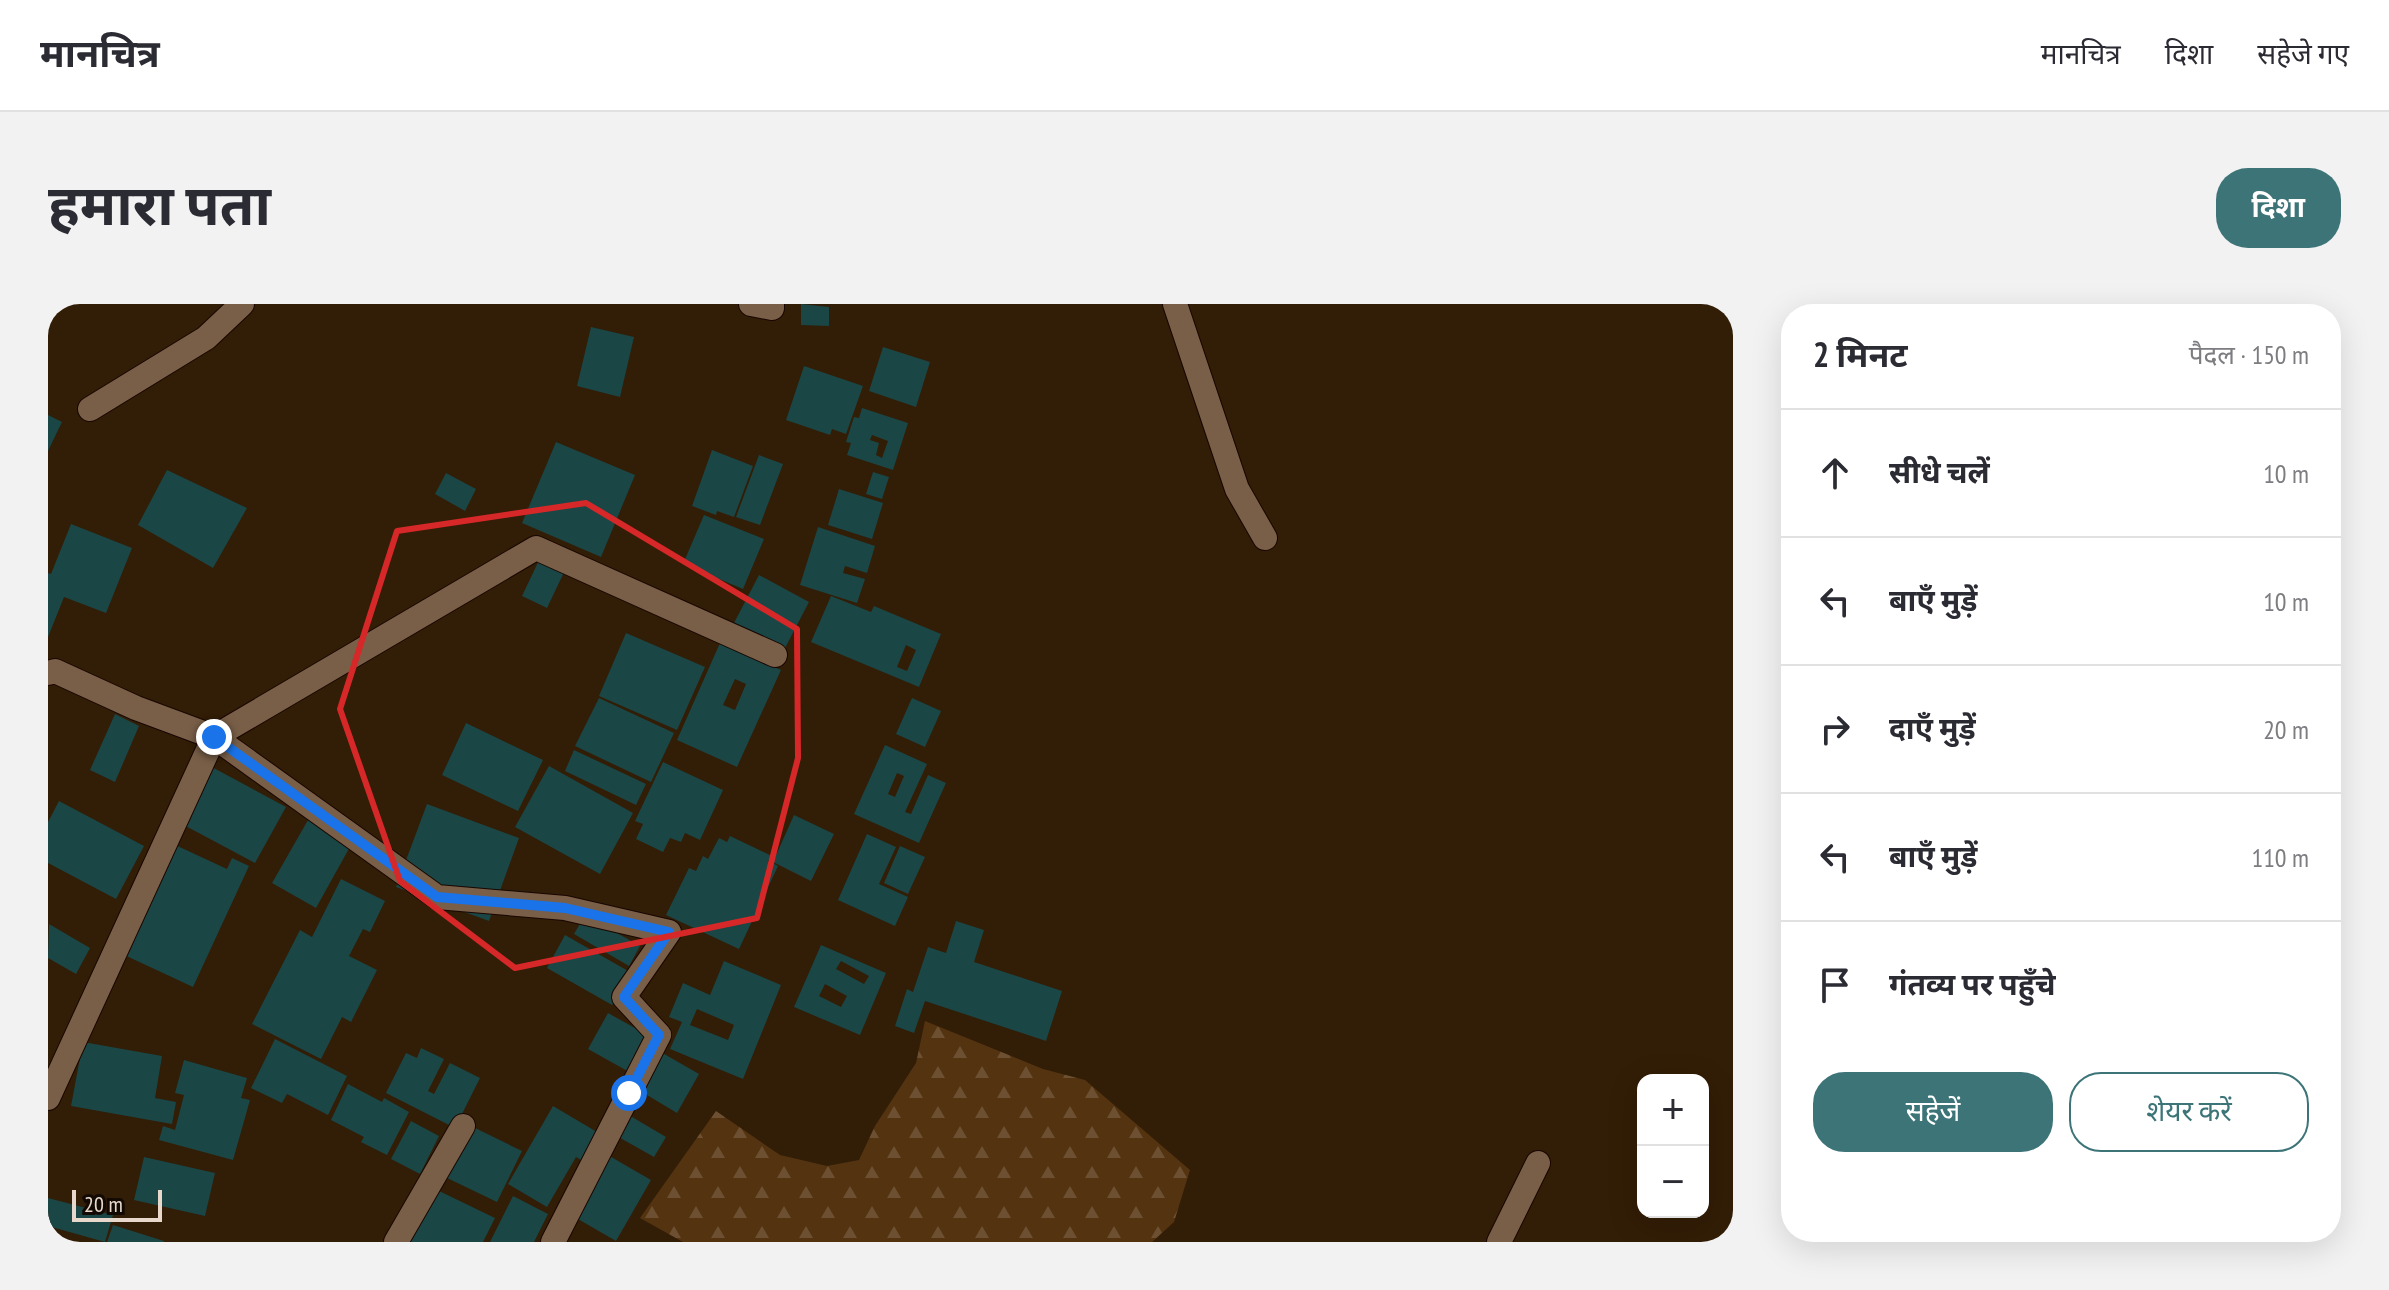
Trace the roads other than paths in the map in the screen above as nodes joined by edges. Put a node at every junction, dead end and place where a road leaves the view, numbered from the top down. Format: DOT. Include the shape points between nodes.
graph roads {
  1 [pos="242,304"];
  2 [pos="751,304"];
  3 [pos="772,304"];
  4 [pos="1175,304"];
  5 [pos="90,409"];
  6 [pos="1265,538"];
  7 [pos="775,655"];
  8 [pos="48,673"];
  9 [pos="214,737"];
  10 [pos="48,1098"];
  11 [pos="463,1126"];
  12 [pos="1538,1163"];
  13 [pos="396,1242"];
  14 [pos="553,1242"];
  15 [pos="1499,1242"];
  1 -- 5 [label="street" via="206,338"];
  2 -- 3 [label="street"];
  4 -- 6 [label="street" via="1237,489"];
  7 -- 9 [label="street" via="536,548"];
  8 -- 9 [label="street" via="55,671"];
  9 -- 10 [label="street"];
  9 -- 14 [label="street" via="437,897 565,908 669,932 624,997 659,1035"];
  11 -- 13 [label="street"];
  12 -- 15 [label="street"];
}
